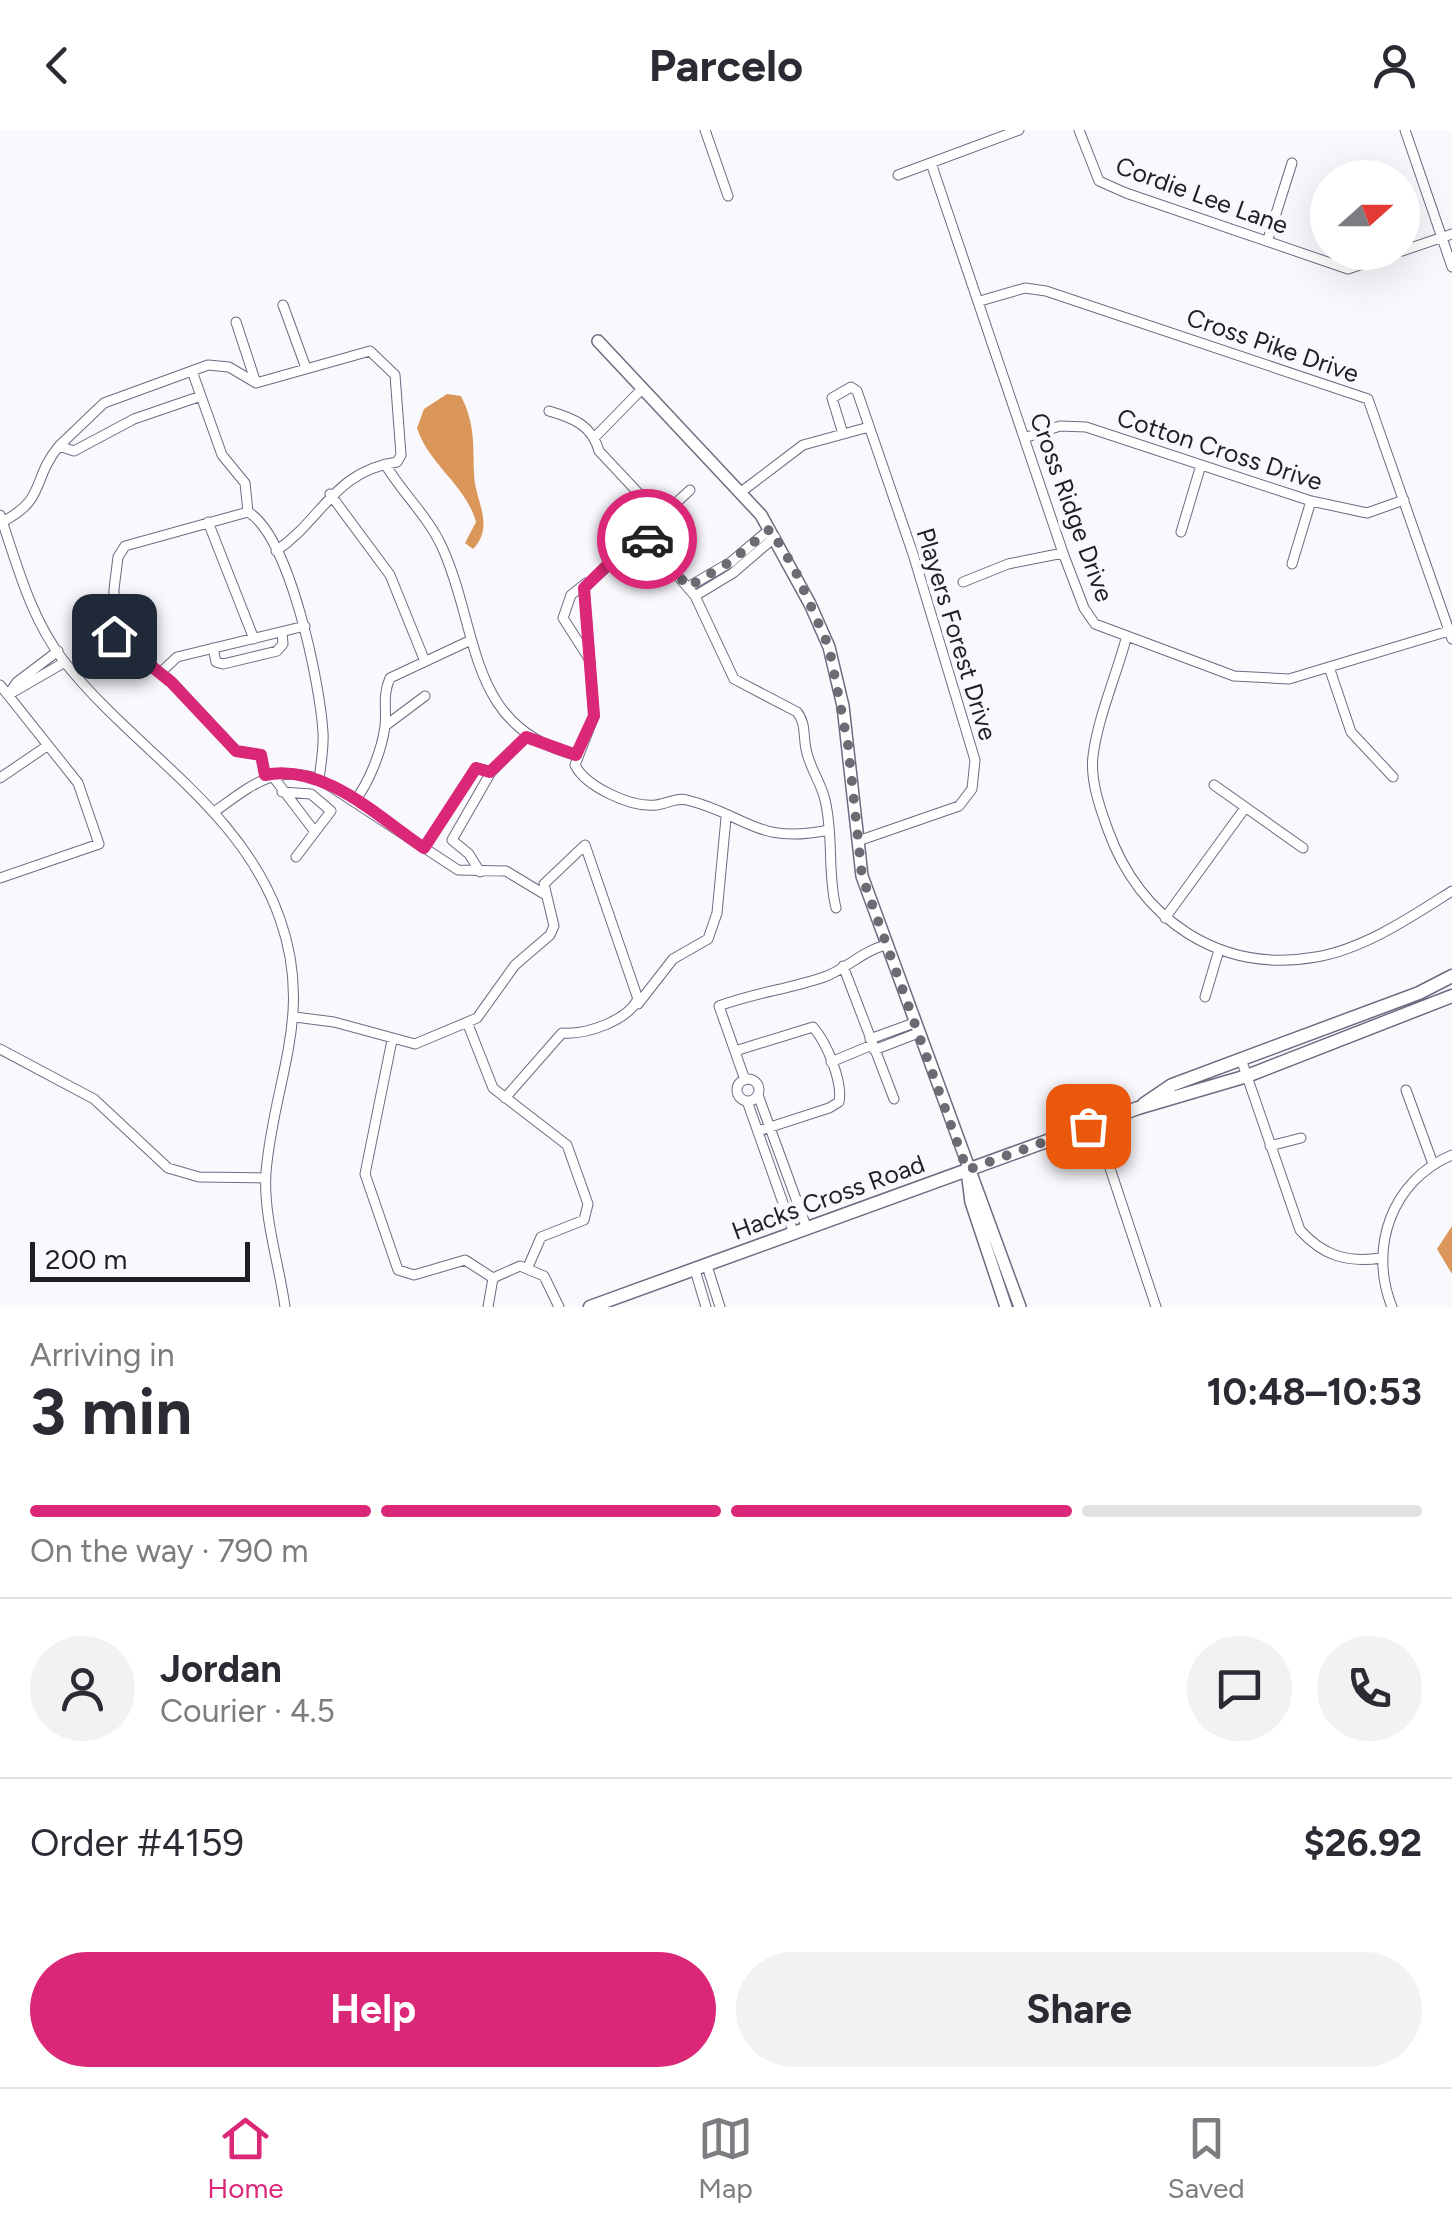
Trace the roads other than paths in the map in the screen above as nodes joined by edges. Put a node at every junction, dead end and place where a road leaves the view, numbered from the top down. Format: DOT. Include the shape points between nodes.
graph roads {
  1 [pos="705,130"];
  2 [pos="1020,130"];
  3 [pos="1079,130"];
  4 [pos="1405,130"];
  5 [pos="932,162"];
  6 [pos="1292,163"];
  7 [pos="898,175"];
  8 [pos="728,196"];
  9 [pos="1447,236"];
  10 [pos="1268,240"];
  11 [pos="1420,245"];
  12 [pos="1310,255"];
  13 [pos="1452,267"];
  14 [pos="980,300"];
  15 [pos="283,306"];
  16 [pos="236,322"];
  17 [pos="598,341"];
  18 [pos="306,368"];
  19 [pos="192,371"];
  20 [pos="256,382"];
  21 [pos="642,390"];
  22 [pos="201,396"];
  23 [pos="548,410"];
  24 [pos="868,427"];
  25 [pos="844,434"];
  26 [pos="595,437"];
  27 [pos="1024,438"];
  28 [pos="59,446"];
  29 [pos="385,464"];
  30 [pos="1201,465"];
  31 [pos="690,490"];
  32 [pos="740,492"];
  33 [pos="330,494"];
  34 [pos="1404,500"];
  35 [pos="1311,501"];
  36 [pos="248,512"];
  37 [pos="660,516"];
  38 [pos="208,522"];
  39 [pos="2,525"];
  40 [pos="641,532"];
  41 [pos="1182,532"];
  42 [pos="773,533"];
  43 [pos="276,551"];
  44 [pos="1062,553"];
  45 [pos="1292,564"];
  46 [pos="588,582"];
  47 [pos="963,582"];
  48 [pos="691,591"];
  49 [pos="304,626"];
  50 [pos="282,632"];
  51 [pos="1451,633"];
  52 [pos="254,639"];
  53 [pos="1126,639"];
  54 [pos="469,641"];
  55 [pos="213,648"];
  56 [pos="58,651"];
  57 [pos="424,659"];
  58 [pos="591,660"];
  59 [pos="64,662"];
  60 [pos="1330,670"];
  61 [pos="160,673"];
  62 [pos="0,685"];
  63 [pos="8,695"];
  64 [pos="425,696"];
  65 [pos="385,726"];
  66 [pos="526,737"];
  67 [pos="47,746"];
  68 [pos="576,755"];
  69 [pos="490,772"];
  70 [pos="268,774"];
  71 [pos="1394,777"];
  72 [pos="0,778"];
  73 [pos="319,779"];
  74 [pos="1214,785"];
  75 [pos="282,792"];
  76 [pos="354,802"];
  77 [pos="1245,808"];
  78 [pos="214,812"];
  79 [pos="726,818"];
  80 [pos="830,830"];
  81 [pos="315,832"];
  82 [pos="858,841"];
  83 [pos="424,848"];
  84 [pos="1302,848"];
  85 [pos="296,857"];
  86 [pos="480,872"];
  87 [pos="0,878"];
  88 [pos="1452,891"];
  89 [pos="544,894"];
  90 [pos="836,908"];
  91 [pos="1165,918"];
  92 [pos="886,945"];
  93 [pos="1219,950"];
  94 [pos="843,966"];
  95 [pos="1452,976"];
  96 [pos="1205,996"];
  97 [pos="1452,996"];
  98 [pos="636,1004"];
  99 [pos="296,1016"];
  100 [pos="467,1022"];
  101 [pos="916,1028"];
  102 [pos="392,1040"];
  103 [pos="872,1045"];
  104 [pos="0,1049"];
  105 [pos="735,1051"];
  106 [pos="1241,1060"];
  107 [pos="830,1062"];
  108 [pos="1246,1076"];
  109 [pos="745,1080"];
  110 [pos="1406,1090"];
  111 [pos="758,1095"];
  112 [pos="505,1098"];
  113 [pos="894,1099"];
  114 [pos="747,1101"];
  115 [pos="1138,1108"];
  116 [pos="1095,1123"];
  117 [pos="770,1128"];
  118 [pos="758,1131"];
  119 [pos="1301,1138"];
  120 [pos="1270,1146"];
  121 [pos="780,1155"];
  122 [pos="1452,1155"];
  123 [pos="768,1160"];
  124 [pos="1433,1164"];
  125 [pos="967,1170"];
  126 [pos="266,1178"];
  127 [pos="796,1197"];
  128 [pos="783,1202"];
  129 [pos="801,1232"];
  130 [pos="1381,1258"];
  131 [pos="528,1266"];
  132 [pos="701,1268"];
  133 [pos="493,1278"];
  134 [pos="288,1307"];
  135 [pos="488,1307"];
  136 [pos="559,1307"];
  137 [pos="590,1307"];
  138 [pos="706,1307"];
  139 [pos="720,1307"];
  140 [pos="1006,1307"];
  141 [pos="1020,1307"];
  142 [pos="1156,1307"];
  143 [pos="1392,1307"];
  1 -- 8 [label="street"];
  2 -- 5 [label="street"];
  3 -- 10 [label="street, Cordie Lee Lane" via="1099,180"];
  4 -- 9 [label="street"];
  5 -- 7 [label="street"];
  5 -- 14 [label="street, Cross Ridge Drive"];
  6 -- 10 [label="street"];
  9 -- 11 [label="street, Cordie Lee Lane"];
  9 -- 13 [label="street"];
  10 -- 12 [label="street, Cordie Lee Lane"];
  14 -- 27 [label="street, Cross Ridge Drive"];
  14 -- 34 [label="street, Cross Pike Drive" via="1025,288 1046,291 1350,390 1368,400"];
  15 -- 18 [label="street"];
  16 -- 20 [label="street"];
  17 -- 21 [label="street"];
  18 -- 20 [label="street"];
  18 -- 29 [label="street" via="354,352 381,357 394,374 401,456"];
  19 -- 20 [label="street" via="220,364"];
  19 -- 22 [label="street"];
  19 -- 28 [label="street" via="104,403"];
  21 -- 26 [label="street"];
  21 -- 32 [label="street"];
  22 -- 28 [label="street" via="120,426 74,452"];
  22 -- 36 [label="street" via="222,455 245,483"];
  23 -- 26 [label="street"];
  24 -- 25 [label="street"];
  24 -- 25 [label="street, Players Forest Drive" via="856,391 840,390 832,398"];
  24 -- 82 [label="street, Players Forest Drive" via="913,554 976,776 960,806"];
  25 -- 32 [label="street" via="803,445"];
  26 -- 37 [label="street" via="599,451"];
  27 -- 30 [label="street, Cotton Cross Drive" via="1060,426 1086,427"];
  27 -- 44 [label="street, Cross Ridge Drive"];
  28 -- 39 [label="street" via="30,504"];
  29 -- 33 [label="street"];
  29 -- 54 [label="street" via="444,549"];
  30 -- 35 [label="street, Cotton Cross Drive"];
  30 -- 41 [label="street"];
  31 -- 37 [label="street"];
  32 -- 42 [label="street"];
  33 -- 43 [label="street"];
  33 -- 57 [label="street" via="390,575"];
  34 -- 35 [label="street, Cotton Cross Drive" via="1368,513"];
  34 -- 51 [label="street, Cross Pike Drive"];
  35 -- 45 [label="street"];
  36 -- 38 [label="street"];
  36 -- 43 [label="street"];
  37 -- 40 [label="street"];
  38 -- 52 [label="street"];
  38 -- 61 [label="street" via="138,540 118,557 110,628"];
  39 -- 56 [label="street" via="32,607"];
  40 -- 46 [label="street"];
  40 -- 48 [label="street"];
  42 -- 48 [label="street"];
  42 -- 82 [label="street" via="829,647 846,726"];
  43 -- 49 [label="street"];
  44 -- 47 [label="street"];
  44 -- 53 [label="street, Cross Ridge Drive" via="1095,624"];
  46 -- 58 [label="street"];
  46 -- 58 [label="street" via="571,596 564,618"];
  48 -- 80 [label="street" via="734,680 803,720"];
  49 -- 50 [label="street"];
  49 -- 73 [label="street" via="324,736"];
  50 -- 52 [label="street"];
  50 -- 55 [label="street" via="277,651 216,662"];
  51 -- 60 [label="street, Cross Ridge Drive"];
  52 -- 55 [label="street"];
  53 -- 60 [label="street, Cross Ridge Drive" via="1234,676 1289,680"];
  53 -- 91 [label="street" via="1092,758 1098,805 1137,892"];
  54 -- 57 [label="street"];
  54 -- 66 [label="street" via="497,701"];
  55 -- 61 [label="street" via="177,657"];
  56 -- 59 [label="street"];
  56 -- 63 [label="street"];
  57 -- 65 [label="street" via="390,678 382,695"];
  58 -- 68 [label="street" via="594,716"];
  59 -- 63 [label="street"];
  59 -- 78 [label="street"];
  60 -- 71 [label="street" via="1351,732"];
  61 -- 70 [label="street" via="236,751 261,755"];
  62 -- 63 [label="street"];
  63 -- 67 [label="street"];
  64 -- 65 [label="street"];
  65 -- 76 [label="street"];
  66 -- 68 [label="street"];
  66 -- 69 [label="street"];
  67 -- 72 [label="street"];
  67 -- 87 [label="street" via="78,783 100,844"];
  68 -- 79 [label="street" via="579,773 594,786 648,806 686,800"];
  69 -- 83 [label="street" via="476,768"];
  69 -- 86 [label="street" via="452,840"];
  70 -- 73 [label="street"];
  70 -- 75 [label="street"];
  70 -- 78 [label="street"];
  73 -- 76 [label="street"];
  74 -- 77 [label="street"];
  75 -- 81 [label="street"];
  75 -- 81 [label="street" via="299,790 331,810"];
  76 -- 83 [label="street"];
  77 -- 84 [label="street"];
  77 -- 91 [label="street"];
  78 -- 99 [label="street" via="254,862 274,902 290,952"];
  79 -- 80 [label="street" via="782,835"];
  79 -- 98 [label="street" via="708,940 673,959"];
  80 -- 90 [label="street"];
  81 -- 85 [label="street"];
  82 -- 92 [label="street" via="862,876"];
  83 -- 86 [label="street" via="458,870"];
  86 -- 89 [label="street" via="506,871"];
  88 -- 93 [label="street" via="1396,925 1317,957 1271,960"];
  89 -- 98 [label="street" via="544,884 584,845 638,990"];
  89 -- 100 [label="street" via="554,926 550,936 515,965 477,1018"];
  91 -- 93 [label="street"];
  92 -- 94 [label="street"];
  92 -- 101 [label="street"];
  93 -- 96 [label="street"];
  94 -- 103 [label="street"];
  94 -- 105 [label="street" via="823,978 718,1006"];
  95 -- 106 [label="main road, Hacks Cross Road"];
  97 -- 108 [label="main road, Hacks Cross Road"];
  98 -- 112 [label="street" via="626,1015 562,1033"];
  99 -- 102 [label="street"];
  99 -- 126 [label="street"];
  100 -- 102 [label="street" via="415,1044"];
  100 -- 112 [label="street" via="493,1088"];
  101 -- 103 [label="street"];
  101 -- 125 [label="street"];
  102 -- 133 [label="street" via="364,1174 398,1270 414,1274 465,1260"];
  103 -- 107 [label="street"];
  103 -- 113 [label="street"];
  104 -- 126 [label="street" via="94,1100 168,1168 199,1177"];
  105 -- 107 [label="street" via="814,1027"];
  105 -- 109 [label="street"];
  106 -- 108 [label="street"];
  106 -- 115 [label="main road, Hacks Cross Road" via="1172,1086"];
  107 -- 117 [label="street" via="840,1102"];
  108 -- 115 [label="main road, Hacks Cross Road"];
  108 -- 120 [label="street"];
  109 -- 111 [label="street" via="758,1084"];
  109 -- 114 [label="street" via="738,1093"];
  110 -- 124 [label="street"];
  111 -- 114 [label="street"];
  111 -- 117 [label="street"];
  112 -- 131 [label="street" via="567,1146 588,1204 584,1220 540,1237"];
  114 -- 118 [label="street"];
  115 -- 116 [label="main road, Hacks Cross Road"];
  116 -- 125 [label="main road, Hacks Cross Road"];
  116 -- 142 [label="street"];
  117 -- 118 [label="street"];
  117 -- 121 [label="street"];
  118 -- 123 [label="street"];
  119 -- 120 [label="street"];
  120 -- 130 [label="street" via="1300,1230 1311,1242 1342,1259"];
  121 -- 123 [label="street"];
  121 -- 127 [label="street"];
  122 -- 124 [label="street"];
  123 -- 128 [label="street"];
  124 -- 130 [label="street" via="1393,1212"];
  125 -- 129 [label="main road, Hacks Cross Road"];
  125 -- 140 [label="street"];
  125 -- 141 [label="street" via="984,1199"];
  126 -- 134 [label="street"];
  127 -- 128 [label="street"];
  127 -- 129 [label="street"];
  128 -- 129 [label="street"];
  129 -- 132 [label="main road, Hacks Cross Road"];
  130 -- 143 [label="street"];
  131 -- 133 [label="street"];
  131 -- 136 [label="street" via="544,1276"];
  132 -- 137 [label="main road, Hacks Cross Road"];
  132 -- 138 [label="street"];
  132 -- 139 [label="street"];
  133 -- 135 [label="street"];
}
